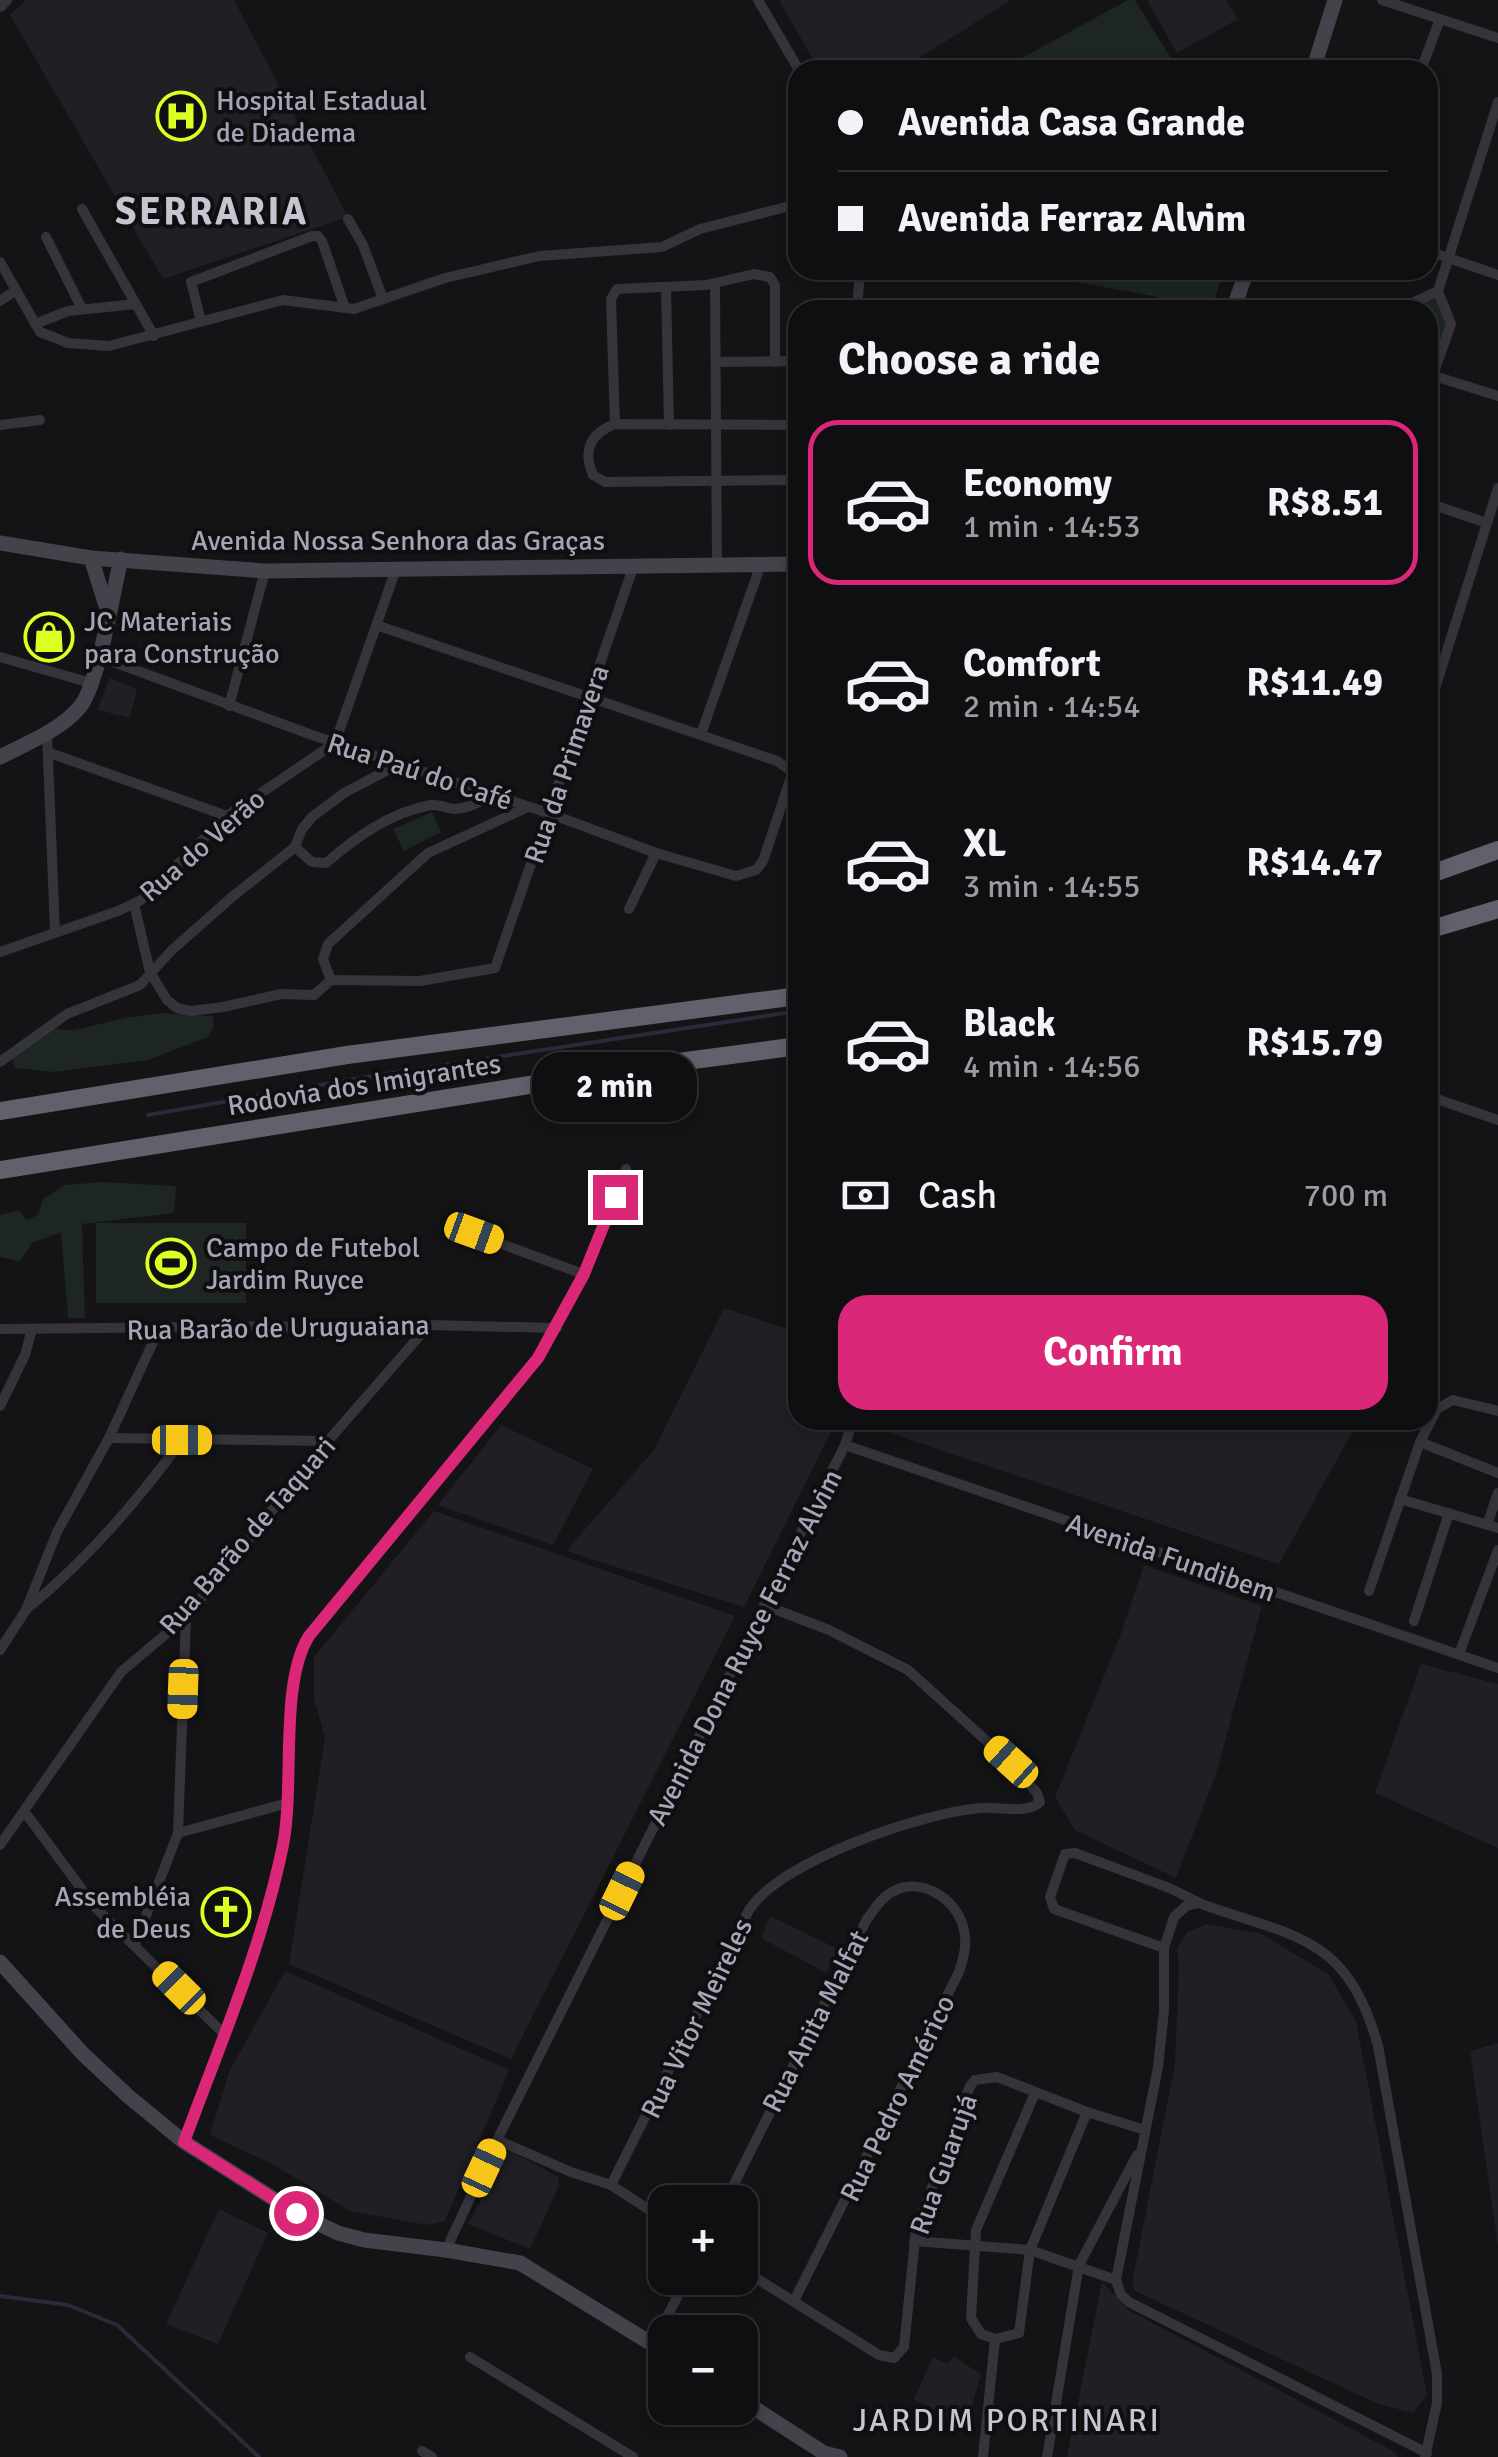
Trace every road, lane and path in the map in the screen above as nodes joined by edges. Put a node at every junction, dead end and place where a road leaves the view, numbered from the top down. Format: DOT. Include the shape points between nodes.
graph roads {
  1 [pos="6,0"];
  2 [pos="758,0"];
  3 [pos="1335,0"];
  4 [pos="1382,0"];
  5 [pos="0,6"];
  6 [pos="1440,19"];
  7 [pos="1498,38"];
  8 [pos="793,60"];
  9 [pos="1316,60"];
  10 [pos="1425,60"];
  11 [pos="1498,102"];
  12 [pos="788,207"];
  13 [pos="82,209"];
  14 [pos="348,219"];
  15 [pos="46,237"];
  16 [pos="1438,255"];
  17 [pos="1446,258"];
  18 [pos="0,262"];
  19 [pos="1498,275"];
  20 [pos="715,284"];
  21 [pos="666,287"];
  22 [pos="16,290"];
  23 [pos="1438,291"];
  24 [pos="383,299"];
  25 [pos="1418,300"];
  26 [pos="0,301"];
  27 [pos="136,304"];
  28 [pos="345,308"];
  29 [pos="82,309"];
  30 [pos="200,321"];
  31 [pos="35,324"];
  32 [pos="154,336"];
  33 [pos="1438,355"];
  34 [pos="788,361"];
  35 [pos="716,362"];
  36 [pos="775,362"];
  37 [pos="1438,377"];
  38 [pos="1498,396"];
  39 [pos="40,420"];
  40 [pos="0,424"];
  41 [pos="615,424"];
  42 [pos="668,425"];
  43 [pos="717,425"];
  44 [pos="788,425"];
  45 [pos="788,480"];
  46 [pos="718,481"];
  47 [pos="1498,488"];
  48 [pos="1438,506"];
  49 [pos="1487,523"];
  50 [pos="0,542"];
  51 [pos="90,558"];
  52 [pos="121,559"];
  53 [pos="717,563"];
  54 [pos="634,564"];
  55 [pos="761,564"];
  56 [pos="788,564"];
  57 [pos="396,569"];
  58 [pos="265,571"];
  59 [pos="108,612"];
  60 [pos="379,626"];
  61 [pos="97,656"];
  62 [pos="0,657"];
  63 [pos="1438,662"];
  64 [pos="90,683"];
  65 [pos="590,698"];
  66 [pos="229,706"];
  67 [pos="47,733"];
  68 [pos="701,734"];
  69 [pos="336,743"];
  70 [pos="50,753"];
  71 [pos="0,757"];
  72 [pos="399,764"];
  73 [pos="788,769"];
  74 [pos="788,793"];
  75 [pos="493,795"];
  76 [pos="528,807"];
  77 [pos="548,813"];
  78 [pos="228,816"];
  79 [pos="295,847"];
  80 [pos="1498,850"];
  81 [pos="656,852"];
  82 [pos="1438,872"];
  83 [pos="134,904"];
  84 [pos="1498,909"];
  85 [pos="629,910"];
  86 [pos="1438,927"];
  87 [pos="55,932"];
  88 [pos="0,952"];
  89 [pos="150,972"];
  90 [pos="331,980"];
  91 [pos="788,997"];
  92 [pos="788,1047"];
  93 [pos="0,1062"];
  94 [pos="1438,1099"];
  95 [pos="0,1112"];
  96 [pos="1498,1120"];
  97 [pos="626,1169"];
  98 [pos="0,1170"];
  99 [pos="472,1232"];
  100 [pos="584,1274"];
  101 [pos="428,1325"];
  102 [pos="159,1328"];
  103 [pos="556,1328"];
  104 [pos="0,1329"];
  105 [pos="32,1329"];
  106 [pos="0,1406"];
  107 [pos="1438,1410"];
  108 [pos="1498,1412"];
  109 [pos="850,1430"];
  110 [pos="1427,1430"];
  111 [pos="109,1438"];
  112 [pos="182,1440"];
  113 [pos="328,1441"];
  114 [pos="1420,1442"];
  115 [pos="844,1445"];
  116 [pos="1498,1473"];
  117 [pos="1498,1493"];
  118 [pos="1400,1499"];
  119 [pos="1449,1513"];
  120 [pos="1492,1526"];
  121 [pos="1498,1550"];
  122 [pos="1368,1591"];
  123 [pos="764,1605"];
  124 [pos="26,1610"];
  125 [pos="186,1617"];
  126 [pos="1414,1621"];
  127 [pos="0,1650"];
  128 [pos="1459,1654"];
  129 [pos="1498,1668"];
  130 [pos="288,1803"];
  131 [pos="24,1812"];
  132 [pos="178,1833"];
  133 [pos="0,1844"];
  134 [pos="940,1895"];
  135 [pos="1199,1903"];
  136 [pos="135,1944"];
  137 [pos="1164,1948"];
  138 [pos="0,1962"];
  139 [pos="5,1982"];
  140 [pos="224,2033"];
  141 [pos="1035,2093"];
  142 [pos="1087,2112"];
  143 [pos="1145,2130"];
  144 [pos="497,2140"];
  145 [pos="184,2142"];
  146 [pos="1143,2144"];
  147 [pos="611,2185"];
  148 [pos="734,2185"];
  149 [pos="648,2209"];
  150 [pos="914,2241"];
  151 [pos="973,2245"];
  152 [pos="446,2250"];
  153 [pos="1030,2250"];
  154 [pos="1079,2265"];
  155 [pos="758,2279"];
  156 [pos="1116,2280"];
  157 [pos="794,2301"];
  158 [pos="994,2339"];
  159 [pos="648,2341"];
  160 [pos="470,2357"];
  161 [pos="758,2410"];
  162 [pos="1426,2455"];
  163 [pos="834,2456"];
  164 [pos="633,2457"];
  165 [pos="983,2457"];
  166 [pos="1047,2457"];
  1 -- 5 [label="street"];
  2 -- 8 [label="street"];
  3 -- 9 [label="main road"];
  4 -- 6 [label="street"];
  6 -- 7 [label="street"];
  6 -- 10 [label="street"];
  11 -- 17 [label="street"];
  12 -- 24 [label="street" via="662,246 548,254"];
  13 -- 27 [label="street"];
  14 -- 24 [label="street"];
  15 -- 29 [label="street"];
  16 -- 17 [label="street"];
  17 -- 19 [label="street"];
  17 -- 23 [label="street"];
  18 -- 22 [label="street"];
  20 -- 21 [label="street"];
  20 -- 35 [label="street"];
  20 -- 36 [label="street" via="754,274 774,281"];
  21 -- 41 [label="street" via="612,294"];
  21 -- 42 [label="street"];
  22 -- 26 [label="street"];
  22 -- 31 [label="street"];
  23 -- 25 [label="street"];
  23 -- 33 [label="street" via="1451,324"];
  24 -- 28 [label="street"];
  27 -- 29 [label="street"];
  27 -- 32 [label="street"];
  28 -- 30 [label="street" via="284,300"];
  28 -- 30 [label="street" via="322,241 312,236 191,282"];
  29 -- 31 [label="street"];
  30 -- 32 [label="street"];
  31 -- 32 [label="street" via="48,338 95,346"];
  34 -- 36 [label="street"];
  35 -- 36 [label="street"];
  35 -- 43 [label="street"];
  37 -- 38 [label="street"];
  39 -- 40 [label="street"];
  41 -- 42 [label="street"];
  41 -- 46 [label="street" via="591,440 588,462 596,480"];
  42 -- 43 [label="street"];
  43 -- 44 [label="street"];
  43 -- 46 [label="street"];
  45 -- 46 [label="street"];
  46 -- 53 [label="street"];
  47 -- 49 [label="street"];
  48 -- 49 [label="street"];
  49 -- 63 [label="street"];
  50 -- 51 [label="main road, Avenida Nossa Senhora das Graças"];
  51 -- 52 [label="main road, Avenida Nossa Senhora das Graças"];
  51 -- 59 [label="main road"];
  52 -- 58 [label="main road, Avenida Nossa Senhora das Graças"];
  52 -- 59 [label="main road"];
  53 -- 54 [label="main road, Avenida Nossa Senhora das Graças"];
  53 -- 55 [label="main road, Avenida Nossa Senhora das Graças"];
  54 -- 57 [label="main road, Avenida Nossa Senhora das Graças"];
  54 -- 65 [label="street, Rua da Primavera"];
  55 -- 56 [label="main road, Avenida Nossa Senhora das Graças"];
  55 -- 68 [label="street"];
  57 -- 58 [label="main road, Avenida Nossa Senhora das Graças"];
  57 -- 60 [label="street"];
  58 -- 66 [label="street"];
  59 -- 61 [label="main road"];
  60 -- 65 [label="street"];
  60 -- 69 [label="street"];
  61 -- 64 [label="main road"];
  61 -- 66 [label="street, Rua Paú do Café"];
  62 -- 64 [label="street"];
  64 -- 67 [label="main road" via="80,707"];
  65 -- 68 [label="street"];
  65 -- 77 [label="street, Rua da Primavera"];
  66 -- 69 [label="street, Rua Paú do Café"];
  67 -- 70 [label="street"];
  67 -- 71 [label="main road"];
  68 -- 73 [label="street"];
  69 -- 72 [label="street, Rua Paú do Café"];
  69 -- 78 [label="street, Rua do Verão"];
  70 -- 78 [label="street"];
  70 -- 87 [label="street"];
  72 -- 75 [label="street, Rua Paú do Café"];
  72 -- 79 [label="street, Rua do Verão" via="320,811"];
  74 -- 81 [label="street, Rua Paú do Café" via="756,870 736,876"];
  75 -- 76 [label="street, Rua Paú do Café"];
  75 -- 79 [label="street" via="452,809 434,804 384,823 358,835 326,864"];
  76 -- 77 [label="street, Rua Paú do Café"];
  76 -- 90 [label="street" via="418,861 328,944 323,959"];
  77 -- 81 [label="street, Rua Paú do Café"];
  77 -- 90 [label="street, Rua da Primavera" via="498,964 420,980"];
  78 -- 83 [label="street, Rua do Verão"];
  79 -- 89 [label="street, Rua do Verão"];
  80 -- 82 [label="highway"];
  81 -- 85 [label="street"];
  83 -- 87 [label="street, Rua do Verão"];
  83 -- 89 [label="street"];
  84 -- 86 [label="highway"];
  87 -- 88 [label="street, Rua do Verão"];
  89 -- 90 [label="street" via="171,1006 191,1011 280,994 314,995"];
  89 -- 93 [label="street, Rua do Verão" via="134,988 58,1020"];
  91 -- 95 [label="highway, Rodovia dos Imigrantes" via="348,1055"];
  92 -- 98 [label="highway, Rodovia dos Imigrantes"];
  94 -- 96 [label="street"];
  97 -- 100 [label="street"];
  99 -- 100 [label="street"];
  100 -- 103 [label="street"];
  101 -- 102 [label="street, Rua Barão de Uruguaiana"];
  101 -- 103 [label="street, Rua Barão de Uruguaiana"];
  101 -- 113 [label="street, Rua Barão de Taquari"];
  102 -- 105 [label="street, Rua Barão de Uruguaiana"];
  102 -- 111 [label="street"];
  103 -- 130 [label="street" via="515,1388 304,1644 294,1667"];
  104 -- 105 [label="street, Rua Barão de Uruguaiana"];
  105 -- 106 [label="street"];
  107 -- 108 [label="street" via="1464,1401"];
  109 -- 115 [label="street, Avenida Dona Ruyce Ferraz Alvim"];
  110 -- 114 [label="street"];
  111 -- 112 [label="street"];
  111 -- 124 [label="street" via="57,1532"];
  112 -- 113 [label="street"];
  112 -- 124 [label="street" via="136,1502"];
  113 -- 125 [label="street, Rua Barão de Taquari"];
  114 -- 116 [label="street"];
  114 -- 118 [label="street"];
  115 -- 123 [label="street, Avenida Dona Ruyce Ferraz Alvim"];
  115 -- 128 [label="street, Avenida Fundibem"];
  117 -- 120 [label="street"];
  118 -- 119 [label="street"];
  118 -- 122 [label="street"];
  119 -- 120 [label="street"];
  119 -- 126 [label="street"];
  121 -- 128 [label="street"];
  123 -- 144 [label="street, Avenida Dona Ruyce Ferraz Alvim"];
  123 -- 147 [label="street, Rua Vitor Meireles" via="908,1670 1011,1762 1040,1802 1030,1809 981,1808 904,1825 770,1885 749,1910"];
  124 -- 127 [label="street"];
  125 -- 131 [label="street, Rua Barão de Taquari" via="121,1672"];
  125 -- 132 [label="street"];
  128 -- 129 [label="street, Avenida Fundibem"];
  130 -- 132 [label="street"];
  130 -- 140 [label="street" via="271,1901"];
  131 -- 133 [label="street, Rua Barão de Taquari"];
  131 -- 136 [label="street" via="95,1907"];
  132 -- 136 [label="street"];
  134 -- 148 [label="street, Rua Anita Malfat" via="904,1887 867,1919"];
  134 -- 157 [label="street, Rua Pedro Américo" via="962,1922 966,1940 959,1972"];
  135 -- 137 [label="street" via="1174,1917"];
  135 -- 137 [label="street" via="1075,1853 1062,1857 1050,1897 1054,1909"];
  135 -- 162 [label="street" via="1320,1948 1370,2018 1436,2374 1438,2404"];
  136 -- 140 [label="street"];
  137 -- 143 [label="street" via="1160,2048"];
  138 -- 139 [label="main road"];
  139 -- 145 [label="main road"];
  140 -- 145 [label="street"];
  141 -- 142 [label="street, Rua Guarujá"];
  141 -- 150 [label="street, Rua Guarujá" via="988,2076 970,2086"];
  141 -- 151 [label="street"];
  142 -- 143 [label="street, Rua Guarujá"];
  142 -- 153 [label="street"];
  143 -- 146 [label="street"];
  144 -- 147 [label="street"];
  144 -- 152 [label="street, Avenida Dona Ruyce Ferraz Alvim"];
  145 -- 152 [label="main road" via="328,2228 364,2240"];
  146 -- 154 [label="street"];
  146 -- 156 [label="street"];
  147 -- 149 [label="street"];
  150 -- 151 [label="street"];
  150 -- 157 [label="street, Rua Guarujá" via="904,2347 894,2358"];
  151 -- 153 [label="street"];
  151 -- 158 [label="street" via="972,2323"];
  152 -- 159 [label="main road" via="530,2268"];
  153 -- 154 [label="street"];
  153 -- 158 [label="street" via="1019,2333"];
  154 -- 156 [label="street"];
  154 -- 166 [label="street"];
  155 -- 157 [label="street"];
  156 -- 162 [label="street" via="1129,2302"];
  158 -- 165 [label="street"];
  160 -- 164 [label="street"];
  161 -- 163 [label="main road"];
}
